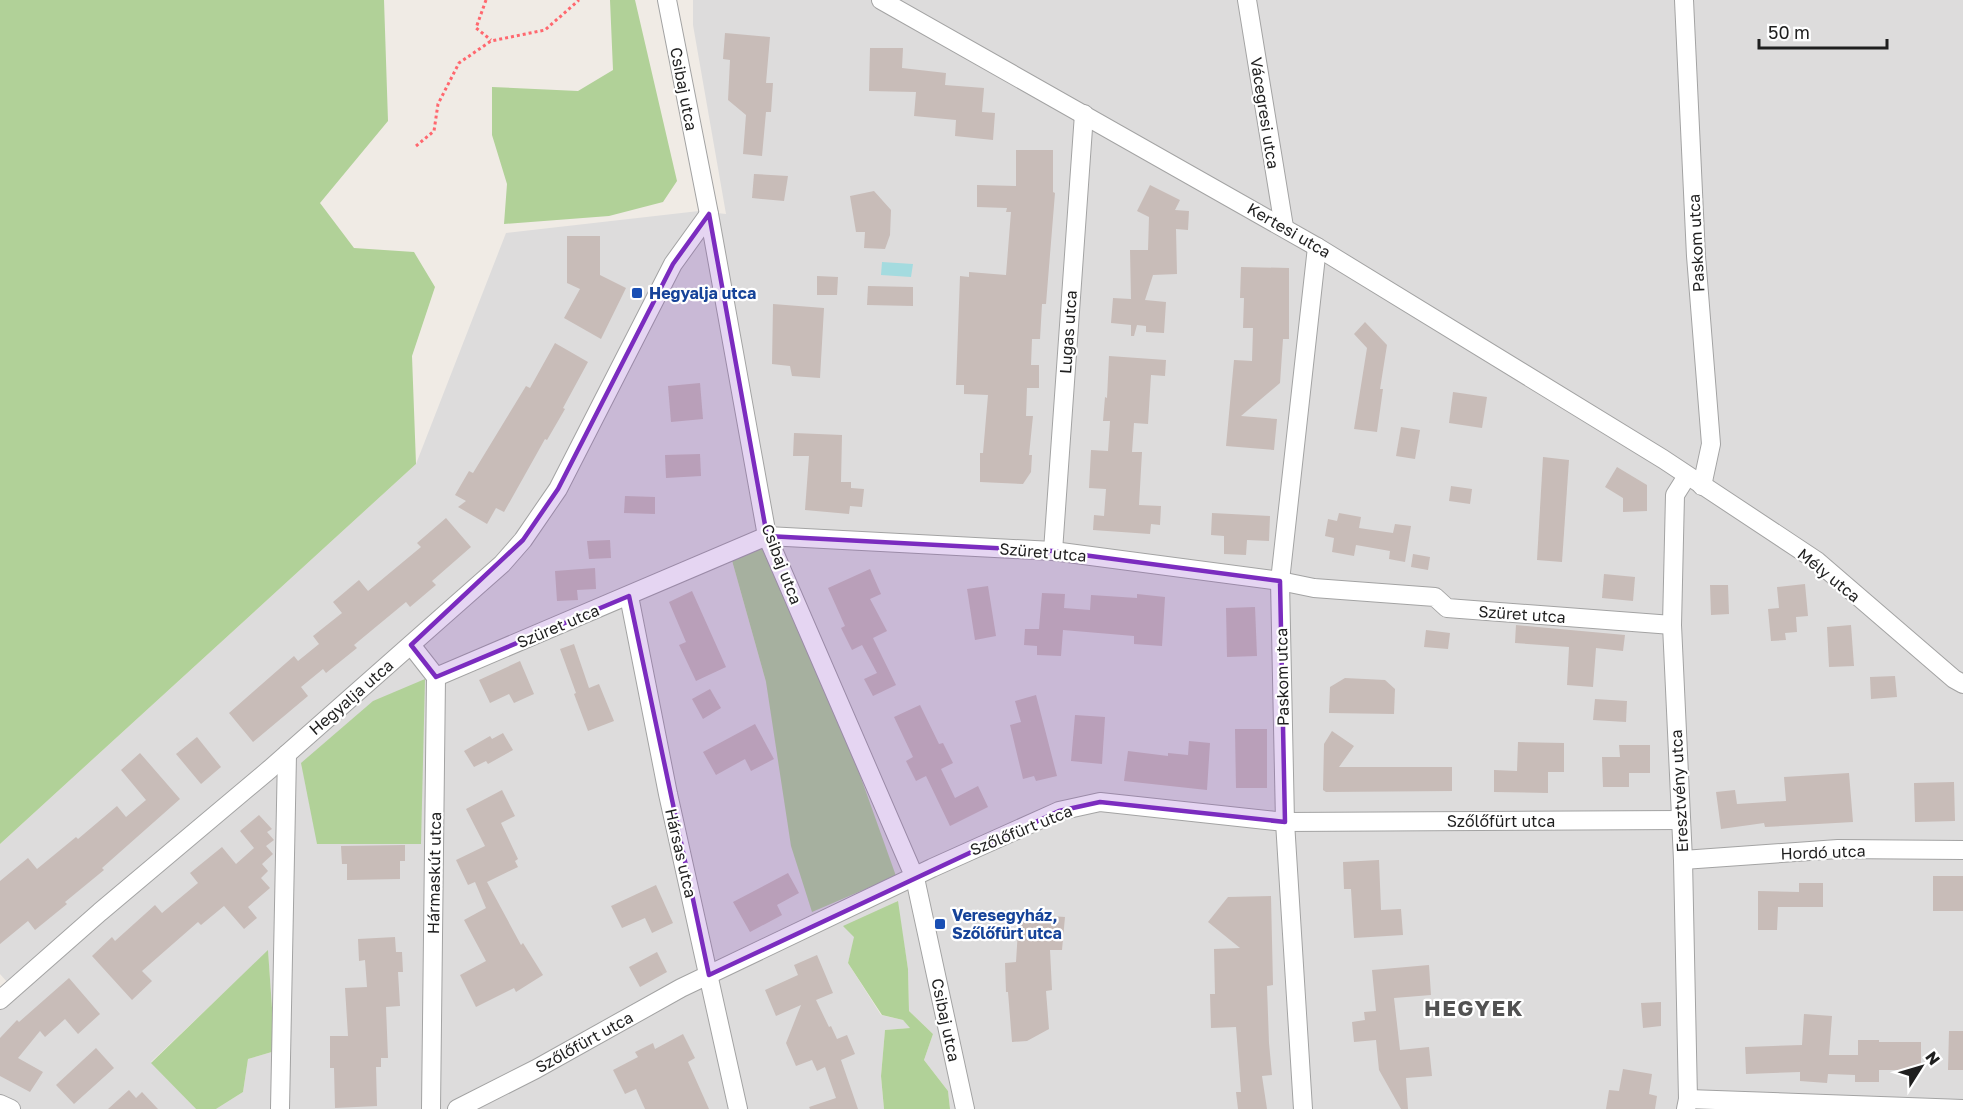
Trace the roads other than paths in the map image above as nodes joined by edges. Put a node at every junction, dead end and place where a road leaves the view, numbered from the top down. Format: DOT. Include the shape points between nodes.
graph roads {
  1 [pos="667,0"];
  2 [pos="881,0"];
  3 [pos="1247,0"];
  4 [pos="1684,0"];
  5 [pos="1084,114"];
  6 [pos="709,214"];
  7 [pos="1284,227"];
  8 [pos="1317,247"];
  9 [pos="1694,481"];
  10 [pos="767,536"];
  11 [pos="1053,551"];
  12 [pos="1280,581"];
  13 [pos="629,596"];
  14 [pos="1672,626"];
  15 [pos="411,645"];
  16 [pos="436,677"];
  17 [pos="1963,684"];
  18 [pos="286,754"];
  19 [pos="1680,820"];
  20 [pos="1285,822"];
  21 [pos="1963,850"];
  22 [pos="1683,860"];
  23 [pos="915,878"];
  24 [pos="709,975"];
  25 [pos="0,1000"];
  26 [pos="0,1104"];
  27 [pos="1687,1104"];
  28 [pos="10,1109"];
  29 [pos="280,1109"];
  30 [pos="431,1109"];
  31 [pos="457,1109"];
  32 [pos="738,1109"];
  33 [pos="965,1109"];
  34 [pos="1303,1109"];
  35 [pos="1963,1109"];
  1 -- 6 [label="street, Csibaj utca"];
  2 -- 5 [label="street, Kertesi utca"];
  3 -- 7 [label="street, Vácegresi utca"];
  4 -- 9 [label="street, Paskom utca" via="1696,256 1711,444"];
  5 -- 7 [label="street, Kertesi utca"];
  5 -- 11 [label="street, Lugas utca"];
  6 -- 10 [label="street, Csibaj utca"];
  6 -- 15 [label="street, Hegyalja utca" via="673,264 558,489 523,540 502,564"];
  7 -- 8 [label="street, Kertesi utca"];
  8 -- 9 [label="street, Kertesi utca"];
  8 -- 12 [label="street, Paskom utca"];
  9 -- 14 [label="street, Eresztvény utca" via="1675,495"];
  9 -- 17 [label="street, Mély utca" via="1817,561"];
  10 -- 11 [label="street, Szüret utca"];
  10 -- 13 [label="street, Szüret utca"];
  10 -- 23 [label="street, Csibaj utca"];
  11 -- 12 [label="street, Szüret utca"];
  12 -- 14 [label="street, Szüret utca" via="1314,588 1435,597 1447,608"];
  12 -- 20 [label="street, Paskom utca"];
  13 -- 16 [label="street, Szüret utca"];
  13 -- 24 [label="street, Hársas utca"];
  14 -- 19 [label="street, Eresztvény utca"];
  15 -- 16 [label="street"];
  15 -- 18 [label="street, Hegyalja utca"];
  16 -- 30 [label="street, Hármaskút utca"];
  18 -- 25 [label="street, Hegyalja utca"];
  18 -- 29 [label="street"];
  19 -- 20 [label="street, Szőlőfürt utca"];
  19 -- 22 [label="street, Eresztvény utca"];
  20 -- 23 [label="street, Szőlőfürt utca" via="1100,802 1059,811"];
  20 -- 34 [label="street, Paskom utca"];
  21 -- 22 [label="street, Hordó utca" via="1838,849"];
  22 -- 27 [label="street, Eresztvény utca"];
  23 -- 24 [label="street, Szőlőfürt utca"];
  23 -- 33 [label="street, Csibaj utca"];
  24 -- 31 [label="street, Szőlőfürt utca"];
  24 -- 32 [label="street, Hársas utca"];
  26 -- 28 [label="street"];
  27 -- 35 [label="street"];
}
